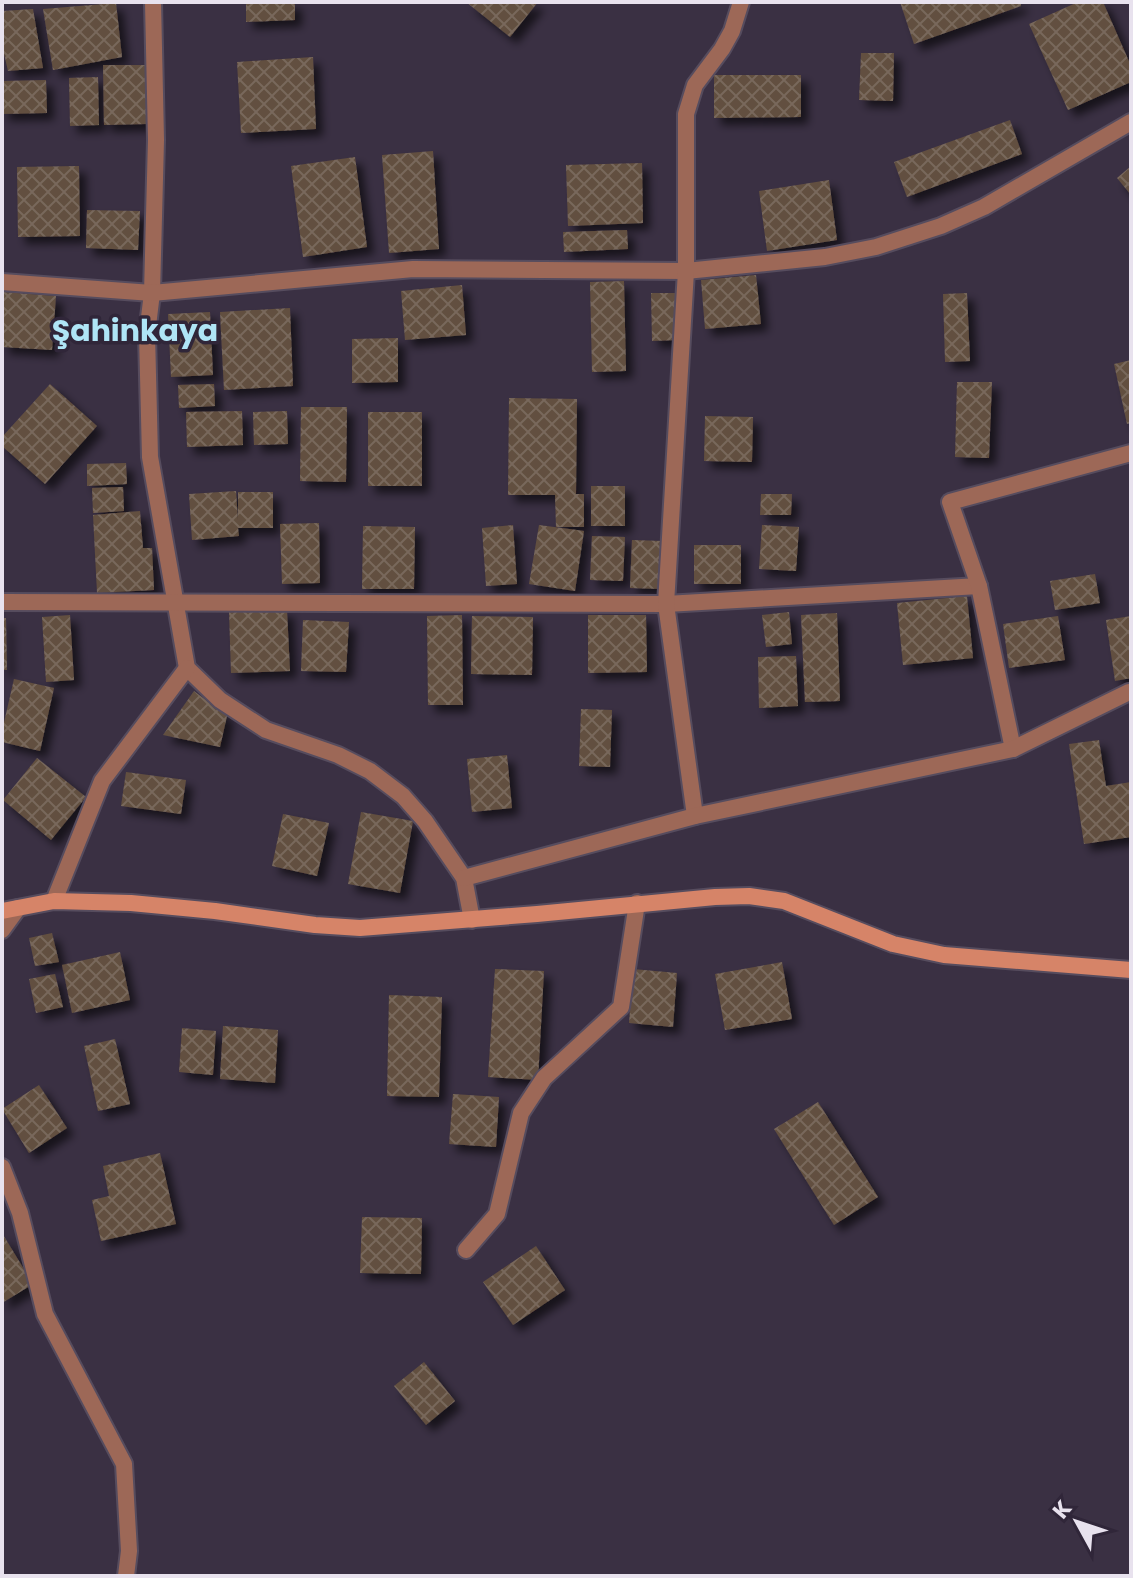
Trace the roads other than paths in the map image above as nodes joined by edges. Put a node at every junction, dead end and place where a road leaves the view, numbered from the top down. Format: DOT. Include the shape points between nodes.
graph roads {
  1 [pos="153,2"];
  2 [pos="741,2"];
  3 [pos="1131,122"];
  4 [pos="686,271"];
  5 [pos="2,282"];
  6 [pos="152,293"];
  7 [pos="1131,453"];
  8 [pos="979,586"];
  9 [pos="2,602"];
  10 [pos="175,604"];
  11 [pos="666,604"];
  12 [pos="187,668"];
  13 [pos="1129,692"];
  14 [pos="1013,749"];
  15 [pos="695,816"];
  16 [pos="464,878"];
  17 [pos="54,901"];
  18 [pos="637,903"];
  19 [pos="10,910"];
  20 [pos="472,920"];
  21 [pos="2,930"];
  22 [pos="1131,970"];
  23 [pos="2,1167"];
  24 [pos="466,1250"];
  25 [pos="126,1576"];
  1 -- 6 [label="street"];
  2 -- 4 [label="street" via="727,40 695,85 686,114"];
  3 -- 4 [label="street" via="941,226 825,257"];
  4 -- 6 [label="street" via="413,269"];
  4 -- 11 [label="street"];
  5 -- 6 [label="street"];
  6 -- 10 [label="street" via="147,334 150,457"];
  7 -- 8 [label="street" via="950,502"];
  8 -- 11 [label="street"];
  8 -- 14 [label="street"];
  9 -- 10 [label="street"];
  10 -- 11 [label="street"];
  10 -- 12 [label="street"];
  11 -- 15 [label="street"];
  12 -- 16 [label="street" via="220,700 266,730 370,771 410,804"];
  12 -- 17 [label="street" via="102,781"];
  13 -- 14 [label="street"];
  14 -- 15 [label="street"];
  15 -- 16 [label="street"];
  16 -- 20 [label="street"];
  17 -- 19 [label="street"];
  17 -- 20 [label="street" via="131,903 360,928"];
  18 -- 20 [label="street"];
  18 -- 22 [label="street" via="749,896 784,901 893,944 944,955"];
  18 -- 24 [label="street" via="621,1007 544,1078 521,1113 497,1214"];
  19 -- 21 [label="street"];
  23 -- 25 [label="street" via="20,1213 45,1314 124,1464"];
}
